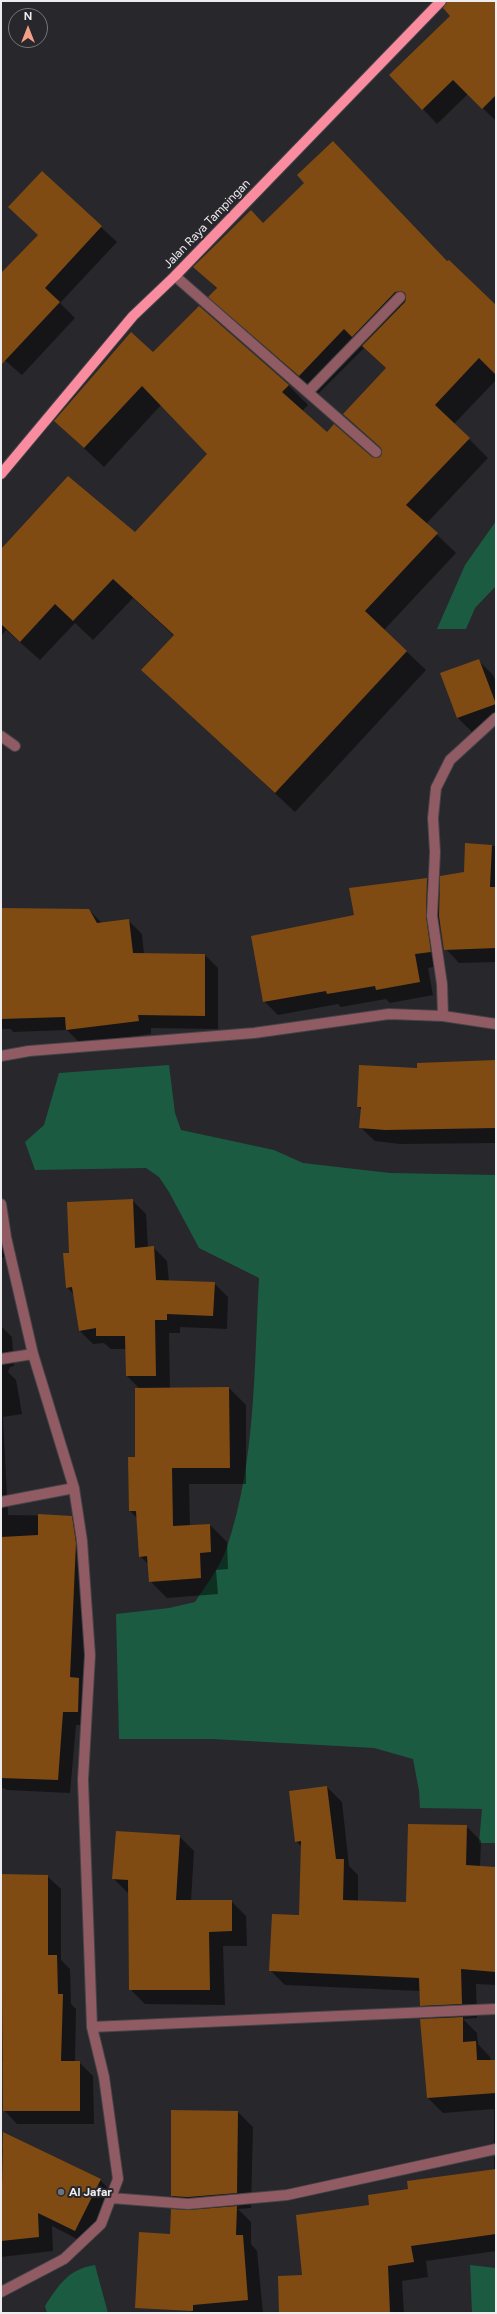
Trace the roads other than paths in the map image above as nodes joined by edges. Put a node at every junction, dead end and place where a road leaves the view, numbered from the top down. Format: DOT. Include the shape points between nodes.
graph roads {
  1 [pos="441,1"];
  2 [pos="176,276"];
  3 [pos="400,298"];
  4 [pos="308,392"];
  5 [pos="376,452"];
  6 [pos="1,474"];
  7 [pos="496,718"];
  8 [pos="1,736"];
  9 [pos="15,746"];
  10 [pos="443,1016"];
  11 [pos="496,1024"];
  12 [pos="1,1056"];
  13 [pos="1,1204"];
  14 [pos="33,1354"];
  15 [pos="1,1360"];
  16 [pos="74,1488"];
  17 [pos="1,1502"];
  18 [pos="496,2009"];
  19 [pos="92,2026"];
  20 [pos="496,2149"];
  21 [pos="111,2198"];
  22 [pos="1,2292"];
  1 -- 2 [label="main road, Jalan Raya Tampingan"];
  2 -- 4 [label="street"];
  2 -- 6 [label="main road, Jalan Raya Tampingan" via="133,316"];
  3 -- 4 [label="street"];
  4 -- 5 [label="street"];
  7 -- 10 [label="street" via="450,760 436,788 433,818 435,852 432,916 442,984"];
  8 -- 9 [label="street"];
  10 -- 11 [label="street"];
  10 -- 12 [label="street" via="389,1014 254,1033 29,1051"];
  13 -- 14 [label="street"];
  14 -- 15 [label="street"];
  14 -- 16 [label="street"];
  16 -- 17 [label="street"];
  16 -- 19 [label="street" via="82,1541 90,1655 83,1780"];
  18 -- 19 [label="street"];
  19 -- 21 [label="street" via="104,2077 118,2179"];
  20 -- 21 [label="street" via="287,2195 188,2204"];
  21 -- 22 [label="street" via="101,2224 64,2259"];
}
